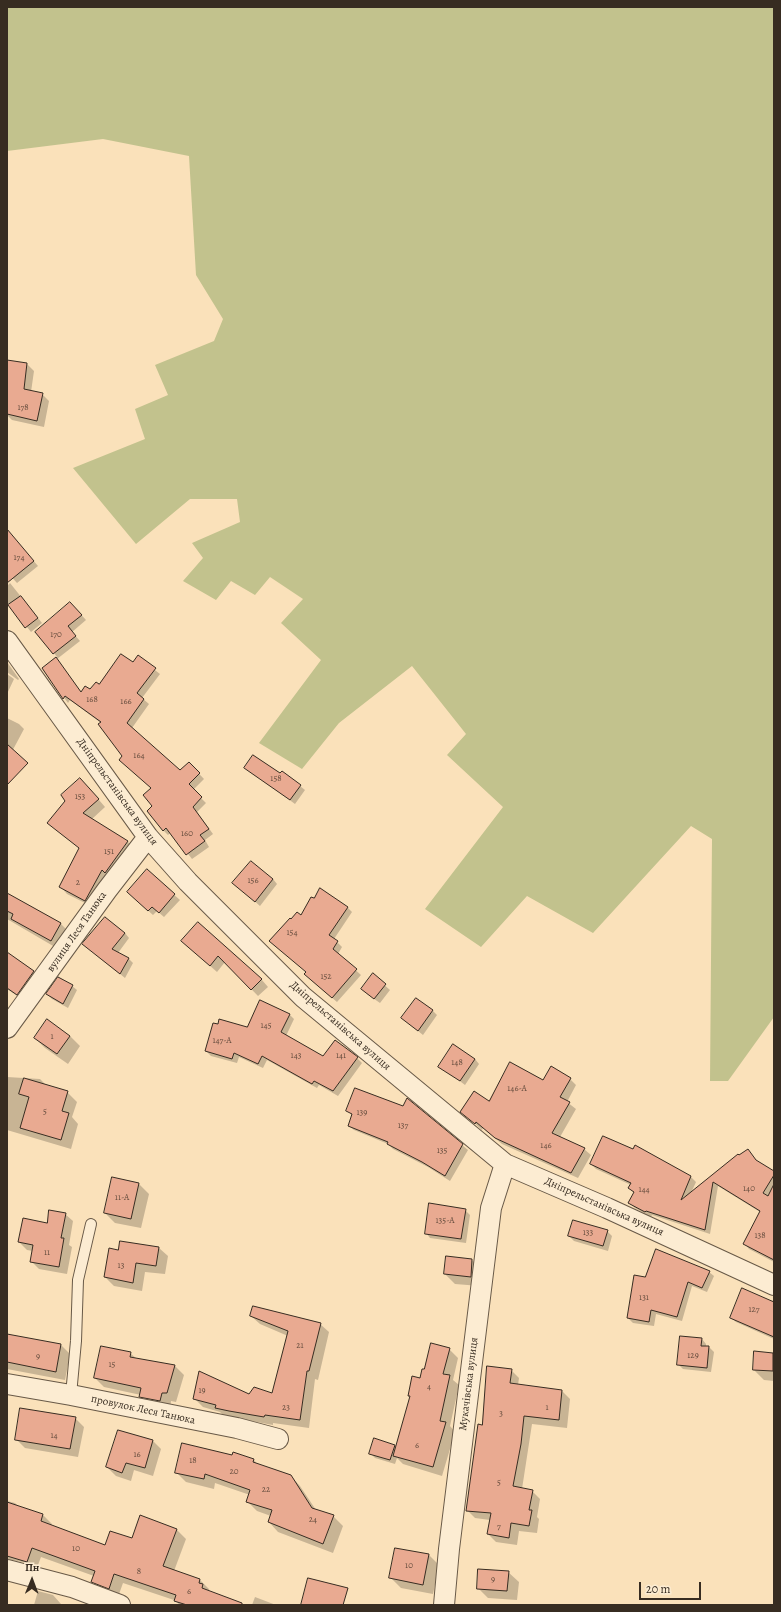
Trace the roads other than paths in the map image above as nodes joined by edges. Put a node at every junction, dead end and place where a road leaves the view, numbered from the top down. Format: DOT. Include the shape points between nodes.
graph roads {
  1 [pos="7,641"];
  2 [pos="148,837"];
  3 [pos="7,1028"];
  4 [pos="505,1164"];
  5 [pos="91,1224"];
  6 [pos="774,1285"];
  7 [pos="7,1384"];
  8 [pos="71,1395"];
  9 [pos="278,1439"];
  10 [pos="7,1570"];
  11 [pos="120,1605"];
  12 [pos="444,1605"];
  1 -- 2 [label="street, Дніпрельстанівська вулиця"];
  2 -- 3 [label="street, вулиця Леся Танюка"];
  2 -- 4 [label="street, Дніпрельстанівська вулиця" via="188,882 303,997"];
  4 -- 6 [label="street, Дніпрельстанівська вулиця"];
  4 -- 12 [label="street, Мукачівська вулиця" via="491,1208"];
  5 -- 8 [label="lane" via="78,1280"];
  7 -- 8 [label="street, провулок Леся Танюка"];
  8 -- 9 [label="street, провулок Леся Танюка" via="237,1428"];
  10 -- 11 [label="street" via="72,1587"];
}
